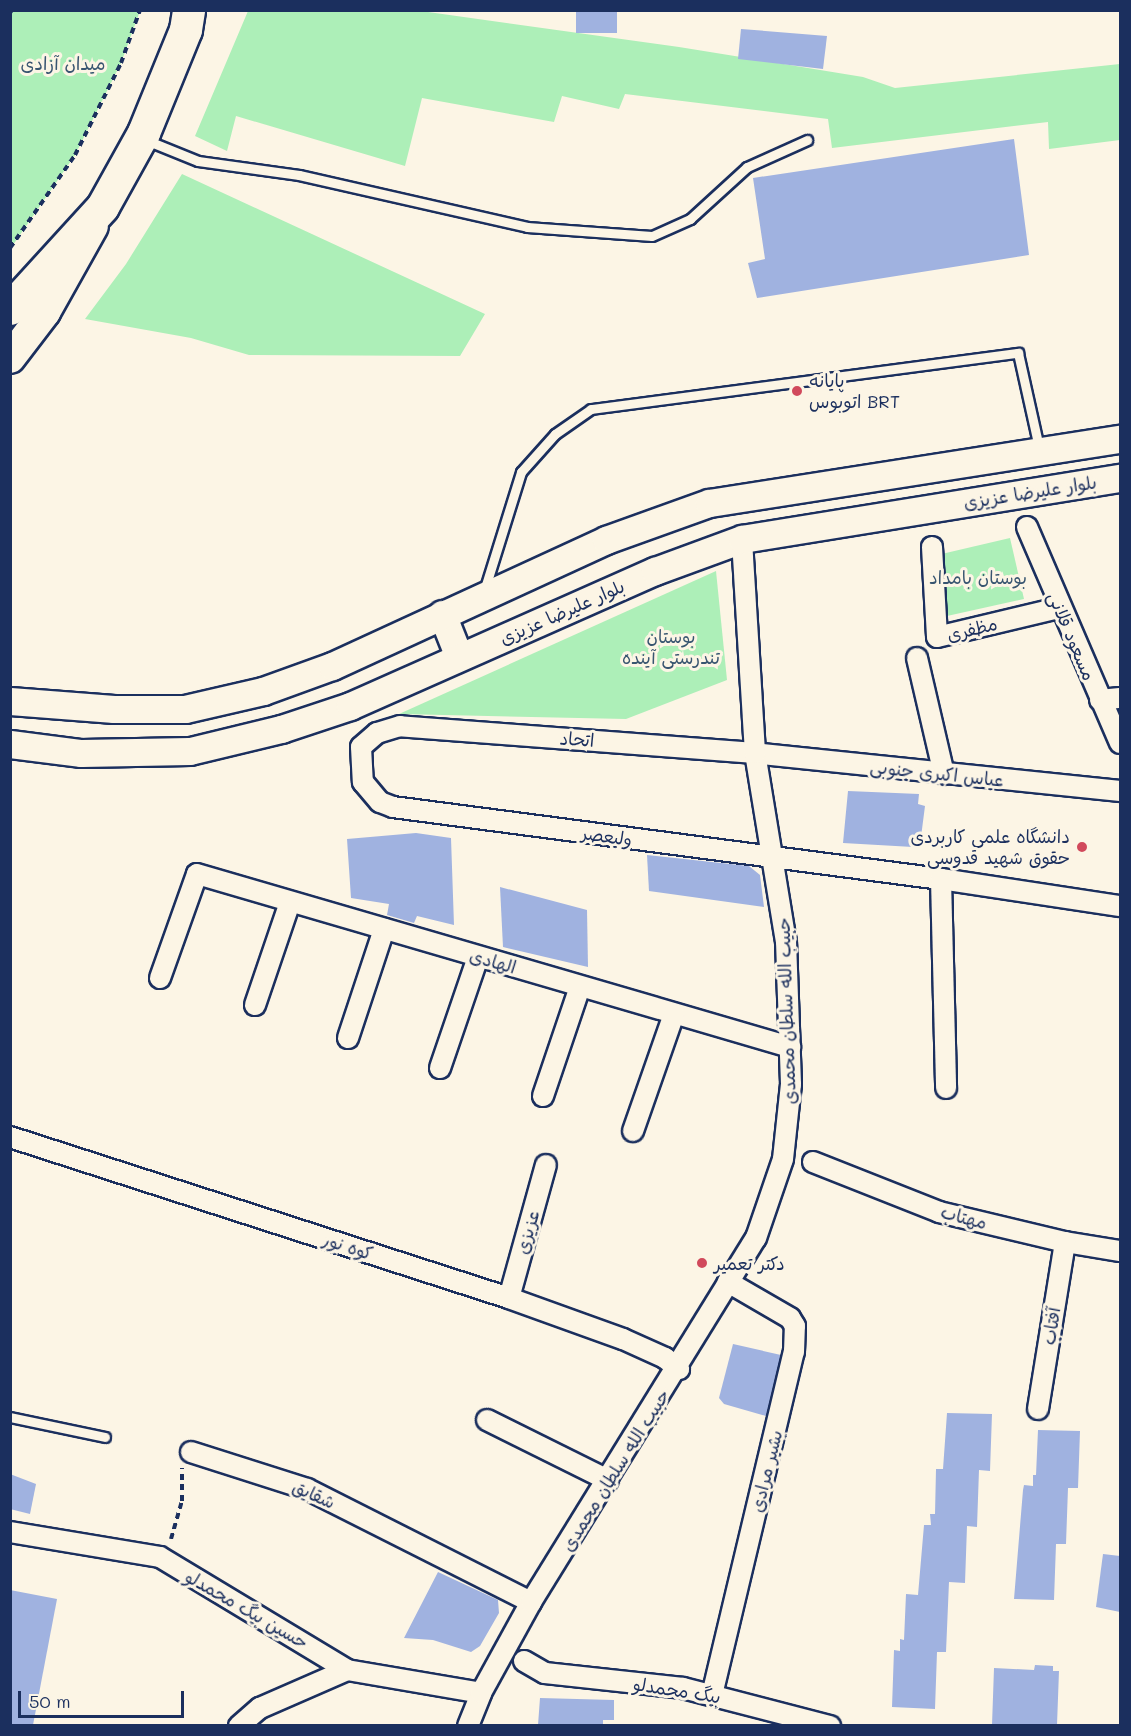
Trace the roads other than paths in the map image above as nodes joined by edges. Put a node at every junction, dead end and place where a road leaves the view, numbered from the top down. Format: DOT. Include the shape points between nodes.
graph roads {
  1 [pos="190,17"];
  2 [pos="141,138"];
  3 [pos="807,140"];
  4 [pos="103,207"];
  5 [pos="10,309"];
  6 [pos="10,358"];
  7 [pos="1120,439"];
  8 [pos="1039,450"];
  9 [pos="1120,478"];
  10 [pos="736,497"];
  11 [pos="1027,527"];
  12 [pos="742,539"];
  13 [pos="932,548"];
  14 [pos="482,596"];
  15 [pos="1059,608"];
  16 [pos="442,614"];
  17 [pos="459,657"];
  18 [pos="917,658"];
  19 [pos="1120,698"];
  20 [pos="1100,700"];
  21 [pos="10,701"];
  22 [pos="400,726"];
  23 [pos="1120,743"];
  24 [pos="10,744"];
  25 [pos="755,753"];
  26 [pos="944,774"];
  27 [pos="1120,791"];
  28 [pos="774,858"];
  29 [pos="941,879"];
  30 [pos="290,902"];
  31 [pos="1120,906"];
  32 [pos="384,929"];
  33 [pos="478,957"];
  34 [pos="160,978"];
  35 [pos="580,987"];
  36 [pos="255,1005"];
  37 [pos="674,1014"];
  38 [pos="348,1038"];
  39 [pos="790,1047"];
  40 [pos="440,1068"];
  41 [pos="946,1088"];
  42 [pos="543,1096"];
  43 [pos="633,1131"];
  44 [pos="10,1137"];
  45 [pos="813,1162"];
  46 [pos="546,1165"];
  47 [pos="1065,1242"];
  48 [pos="1120,1251"];
  49 [pos="728,1282"];
  50 [pos="509,1298"];
  51 [pos="679,1369"];
  52 [pos="1038,1409"];
  53 [pos="10,1417"];
  54 [pos="487,1420"];
  55 [pos="105,1437"];
  56 [pos="191,1452"];
  57 [pos="608,1480"];
  58 [pos="10,1532"];
  59 [pos="531,1602"];
  60 [pos="524,1661"];
  61 [pos="347,1670"];
  62 [pos="481,1693"];
  63 [pos="712,1695"];
  64 [pos="239,1725"];
  65 [pos="468,1725"];
  66 [pos="830,1725"];
  1 -- 2 [label="highway"];
  2 -- 3 [label="lane" via="198,161 299,175 527,227 652,236 690,219 747,167"];
  2 -- 4 [label="highway"];
  4 -- 5 [label="highway"];
  4 -- 6 [label="main road" via="45,312"];
  7 -- 8 [label="main road"];
  8 -- 10 [label="main road"];
  8 -- 14 [label="lane" via="1018,353 591,409 555,434 521,472"];
  9 -- 12 [label="main road, بلوار علیرضا عزیزی"];
  10 -- 12 [label="main road"];
  10 -- 14 [label="main road" via="645,525"];
  11 -- 15 [label="street, مسعود قلانی"];
  12 -- 17 [label="main road, بلوار علیرضا عزیزی" via="655,571"];
  12 -- 25 [label="street, حبیب الله سلطان محمدی"];
  13 -- 15 [label="street, مظفری" via="938,638"];
  14 -- 16 [label="main road"];
  15 -- 20 [label="street, مسعود قلانی"];
  16 -- 17 [label="main road"];
  16 -- 21 [label="main road" via="332,666 263,691 185,709 91,708"];
  17 -- 24 [label="main road, بلوار علیرضا عزیزی" via="318,718 190,751 81,753"];
  18 -- 26 [label="street"];
  19 -- 20 [label="street"];
  20 -- 23 [label="street, مسعود قلانی"];
  22 -- 25 [label="street, اتحاد"];
  22 -- 28 [label="street, ولیعصر" via="377,733 361,747 363,782 380,802 393,807"];
  25 -- 26 [label="street, عباس اکبری جنوبی"];
  25 -- 28 [label="street, حبیب الله سلطان محمدی"];
  26 -- 27 [label="street, عباس اکبری جنوبی"];
  28 -- 29 [label="street, ولیعصر"];
  28 -- 39 [label="street, حبیب الله سلطان محمدی" via="786,942"];
  29 -- 31 [label="street, ولیعصر"];
  29 -- 41 [label="street"];
  30 -- 32 [label="street, الهادی"];
  30 -- 34 [label="street, الهادی" via="197,874"];
  30 -- 36 [label="street"];
  32 -- 33 [label="street, الهادی"];
  32 -- 38 [label="street"];
  33 -- 35 [label="street, الهادی"];
  33 -- 40 [label="street"];
  35 -- 37 [label="street, الهادی"];
  35 -- 42 [label="street"];
  37 -- 39 [label="street, الهادی"];
  37 -- 43 [label="street"];
  39 -- 49 [label="street, حبیب الله سلطان محمدی" via="791,1084 783,1159 756,1238"];
  44 -- 50 [label="street, کوه نور"];
  45 -- 47 [label="street, مهتاب" via="939,1212"];
  46 -- 50 [label="street, عزیزی"];
  47 -- 48 [label="street, مهتاب"];
  47 -- 52 [label="street, آفتاب"];
  49 -- 51 [label="street, حبیب الله سلطان محمدی"];
  49 -- 63 [label="street, بشیر مرادی" via="790,1318 795,1326 794,1352"];
  50 -- 51 [label="street, کوه نور" via="623,1338"];
  51 -- 57 [label="street, حبیب الله سلطان محمدی"];
  53 -- 55 [label="lane"];
  54 -- 57 [label="street"];
  56 -- 59 [label="street, شقایق" via="307,1489"];
  57 -- 59 [label="street, حبیب الله سلطان محمدی"];
  58 -- 61 [label="street, حسین بیگ محمدلو" via="160,1557"];
  59 -- 62 [label="street, حبیب الله سلطان محمدی"];
  60 -- 63 [label="street, بیگ محمدلو" via="545,1673"];
  61 -- 62 [label="street, حسین بیگ محمدلو"];
  61 -- 64 [label="street" via="260,1708"];
  62 -- 65 [label="street, حبیب الله سلطان محمدی"];
  63 -- 66 [label="street, بیگ محمدلو"];
}
